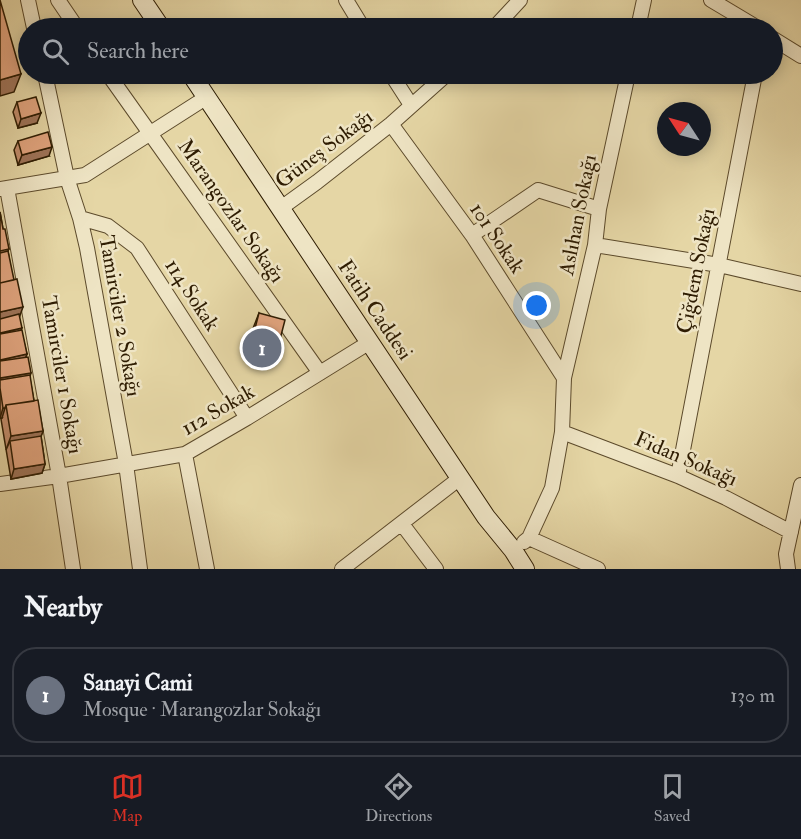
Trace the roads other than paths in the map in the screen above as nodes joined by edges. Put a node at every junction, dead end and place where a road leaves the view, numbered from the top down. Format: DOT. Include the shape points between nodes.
graph roads {
  1 [pos="28,0"];
  2 [pos="58,0"];
  3 [pos="142,0"];
  4 [pos="520,0"];
  5 [pos="644,0"];
  6 [pos="711,0"];
  7 [pos="348,1"];
  8 [pos="32,18"];
  9 [pos="70,18"];
  10 [pos="154,18"];
  11 [pos="357,18"];
  12 [pos="503,18"];
  13 [pos="640,18"];
  14 [pos="741,18"];
  15 [pos="783,45"];
  16 [pos="801,56"];
  17 [pos="47,84"];
  18 [pos="115,84"];
  19 [pos="198,84"];
  20 [pos="397,84"];
  21 [pos="435,84"];
  22 [pos="626,84"];
  23 [pos="753,84"];
  24 [pos="207,97"];
  25 [pos="411,105"];
  26 [pos="391,124"];
  27 [pos="151,133"];
  28 [pos="67,178"];
  29 [pos="3,189"];
  30 [pos="281,208"];
  31 [pos="599,209"];
  32 [pos="80,218"];
  33 [pos="472,236"];
  34 [pos="594,246"];
  35 [pos="719,265"];
  36 [pos="801,284"];
  37 [pos="370,342"];
  38 [pos="320,373"];
  39 [pos="564,378"];
  40 [pos="247,418"];
  41 [pos="562,432"];
  42 [pos="185,454"];
  43 [pos="126,464"];
  44 [pos="59,476"];
  45 [pos="678,476"];
  46 [pos="460,478"];
  47 [pos="0,484"];
  48 [pos="801,485"];
  49 [pos="402,524"];
  50 [pos="791,532"];
  51 [pos="529,538"];
  52 [pos="513,550"];
  53 [pos="73,569"];
  54 [pos="140,569"];
  55 [pos="207,569"];
  56 [pos="342,569"];
  57 [pos="436,569"];
  58 [pos="525,569"];
  59 [pos="598,569"];
  60 [pos="788,569"];
  1 -- 8 [label="street"];
  2 -- 9 [label="street"];
  3 -- 10 [label="main road"];
  4 -- 12 [label="street"];
  5 -- 13 [label="street"];
  6 -- 14 [label="street"];
  7 -- 11 [label="street"];
  15 -- 16 [label="street"];
  17 -- 28 [label="street, Tamirciler 2 Sokağı"];
  18 -- 27 [label="street, Marangozlar Sokağı"];
  19 -- 24 [label="main road, Fatih Caddesi"];
  20 -- 25 [label="street"];
  21 -- 25 [label="street, Güneş Sokağı"];
  22 -- 31 [label="street, Aslıhan Sokağı"];
  23 -- 35 [label="street, Çiğdem Sokağı"];
  24 -- 27 [label="street"];
  24 -- 30 [label="main road, Fatih Caddesi"];
  25 -- 26 [label="street, Güneş Sokağı"];
  26 -- 30 [label="street, Güneş Sokağı"];
  26 -- 33 [label="street, 101 Sokak"];
  27 -- 28 [label="street" via="85,175"];
  27 -- 38 [label="street, Marangozlar Sokağı"];
  28 -- 29 [label="street"];
  28 -- 32 [label="street, Tamirciler 2 Sokağı"];
  29 -- 44 [label="street, Tamirciler 1 Sokağı"];
  30 -- 37 [label="main road, Fatih Caddesi"];
  31 -- 33 [label="street" via="538,190"];
  31 -- 34 [label="street, Aslıhan Sokağı"];
  32 -- 40 [label="street, 114 Sokak" via="108,226 136,248"];
  32 -- 43 [label="street, Tamirciler 2 Sokağı"];
  33 -- 39 [label="street, 101 Sokak"];
  34 -- 35 [label="street"];
  34 -- 39 [label="street, Aslıhan Sokağı"];
  35 -- 36 [label="street"];
  35 -- 45 [label="street, Çiğdem Sokağı"];
  37 -- 38 [label="street, 112 Sokak"];
  37 -- 46 [label="main road, Fatih Caddesi"];
  38 -- 40 [label="street, 112 Sokak"];
  39 -- 41 [label="street, Aslıhan Sokağı"];
  40 -- 42 [label="street, 112 Sokak"];
  41 -- 45 [label="street, Fidan Sokağı"];
  41 -- 51 [label="street, Aslıhan Sokağı" via="552,488"];
  42 -- 43 [label="street, 112 Sokak"];
  42 -- 55 [label="street"];
  43 -- 44 [label="street, 112 Sokak"];
  43 -- 54 [label="street, Tamirciler 2 Sokağı"];
  44 -- 47 [label="street, 112 Sokak"];
  44 -- 53 [label="street, Tamirciler 1 Sokağı"];
  45 -- 50 [label="street, Fidan Sokağı"];
  46 -- 49 [label="street"];
  46 -- 52 [label="main road, Fatih Caddesi"];
  48 -- 50 [label="street"];
  49 -- 56 [label="street"];
  49 -- 57 [label="street"];
  50 -- 60 [label="street" via="786,554"];
  51 -- 52 [label="street"];
  51 -- 59 [label="street"];
  52 -- 58 [label="main road, Fatih Caddesi"];
}
